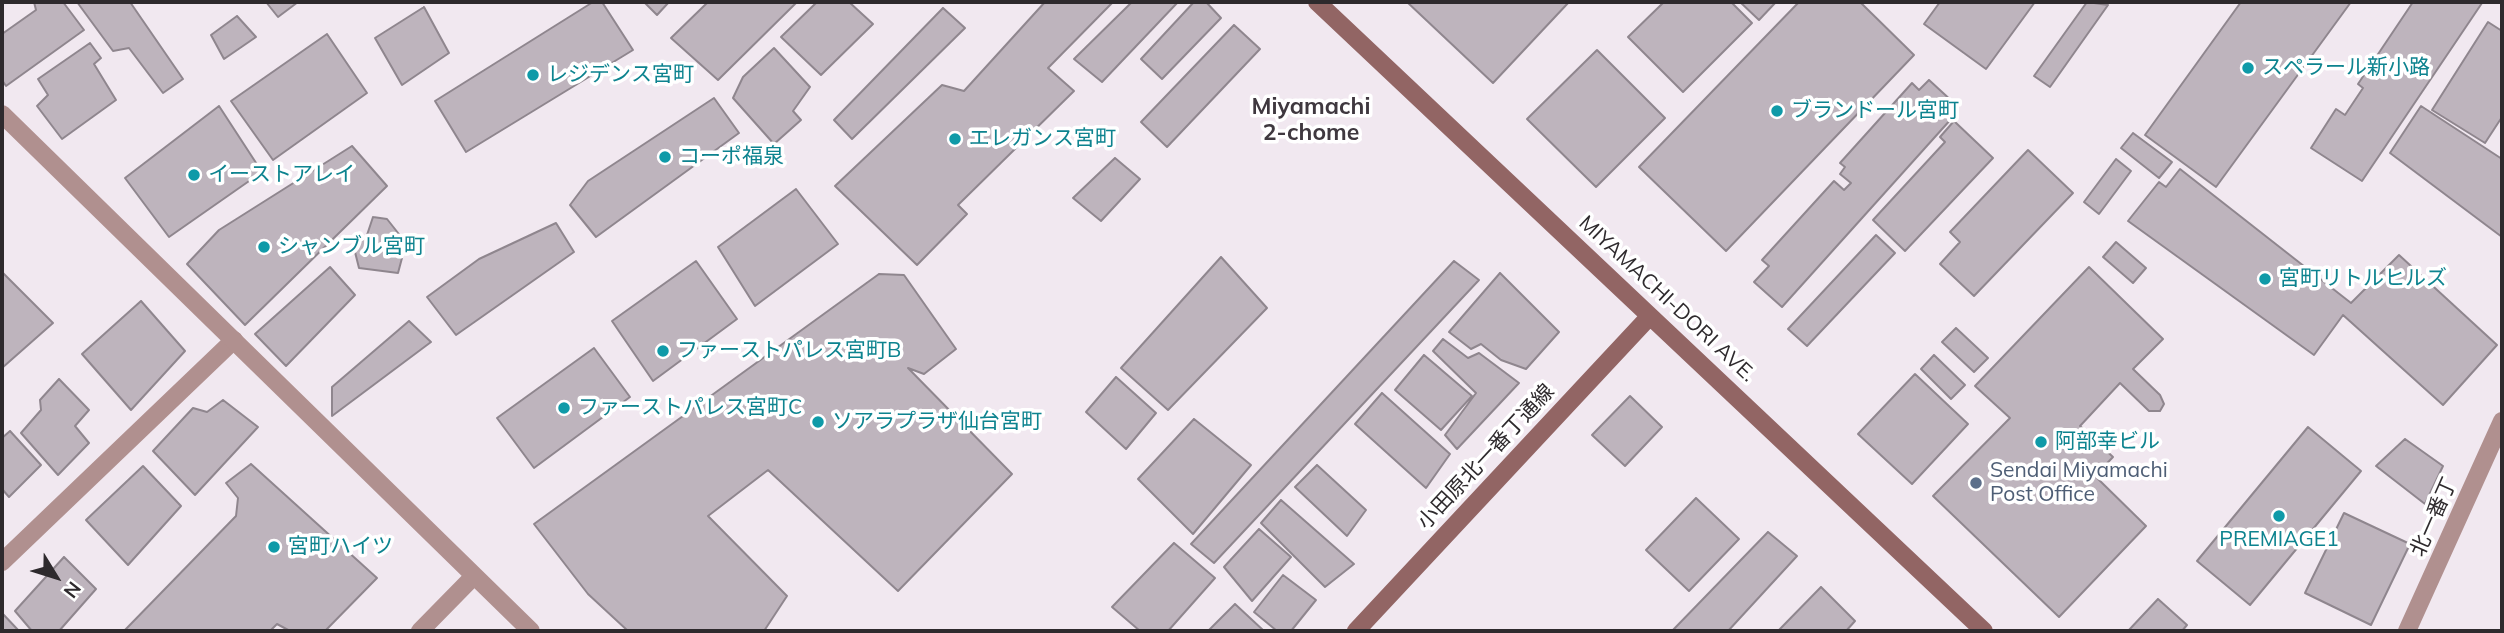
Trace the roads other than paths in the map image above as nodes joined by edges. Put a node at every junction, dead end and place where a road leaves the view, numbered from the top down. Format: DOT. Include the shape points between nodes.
graph roads {
  1 [pos="1317,2"];
  2 [pos="2,114"];
  3 [pos="1650,316"];
  4 [pos="234,340"];
  5 [pos="2502,421"];
  6 [pos="2,562"];
  7 [pos="473,577"];
  8 [pos="420,631"];
  9 [pos="531,631"];
  10 [pos="1356,631"];
  11 [pos="1984,631"];
  12 [pos="2406,631"];
  1 -- 3 [label="street, MIYAMACHI-DORI AVE."];
  2 -- 4 [label="street"];
  3 -- 10 [label="street, 小田原北一番丁通線"];
  3 -- 11 [label="street, MIYAMACHI-DORI AVE."];
  4 -- 6 [label="street"];
  4 -- 7 [label="street"];
  5 -- 12 [label="street, 北一番丁"];
  7 -- 8 [label="street"];
  7 -- 9 [label="street"];
}
